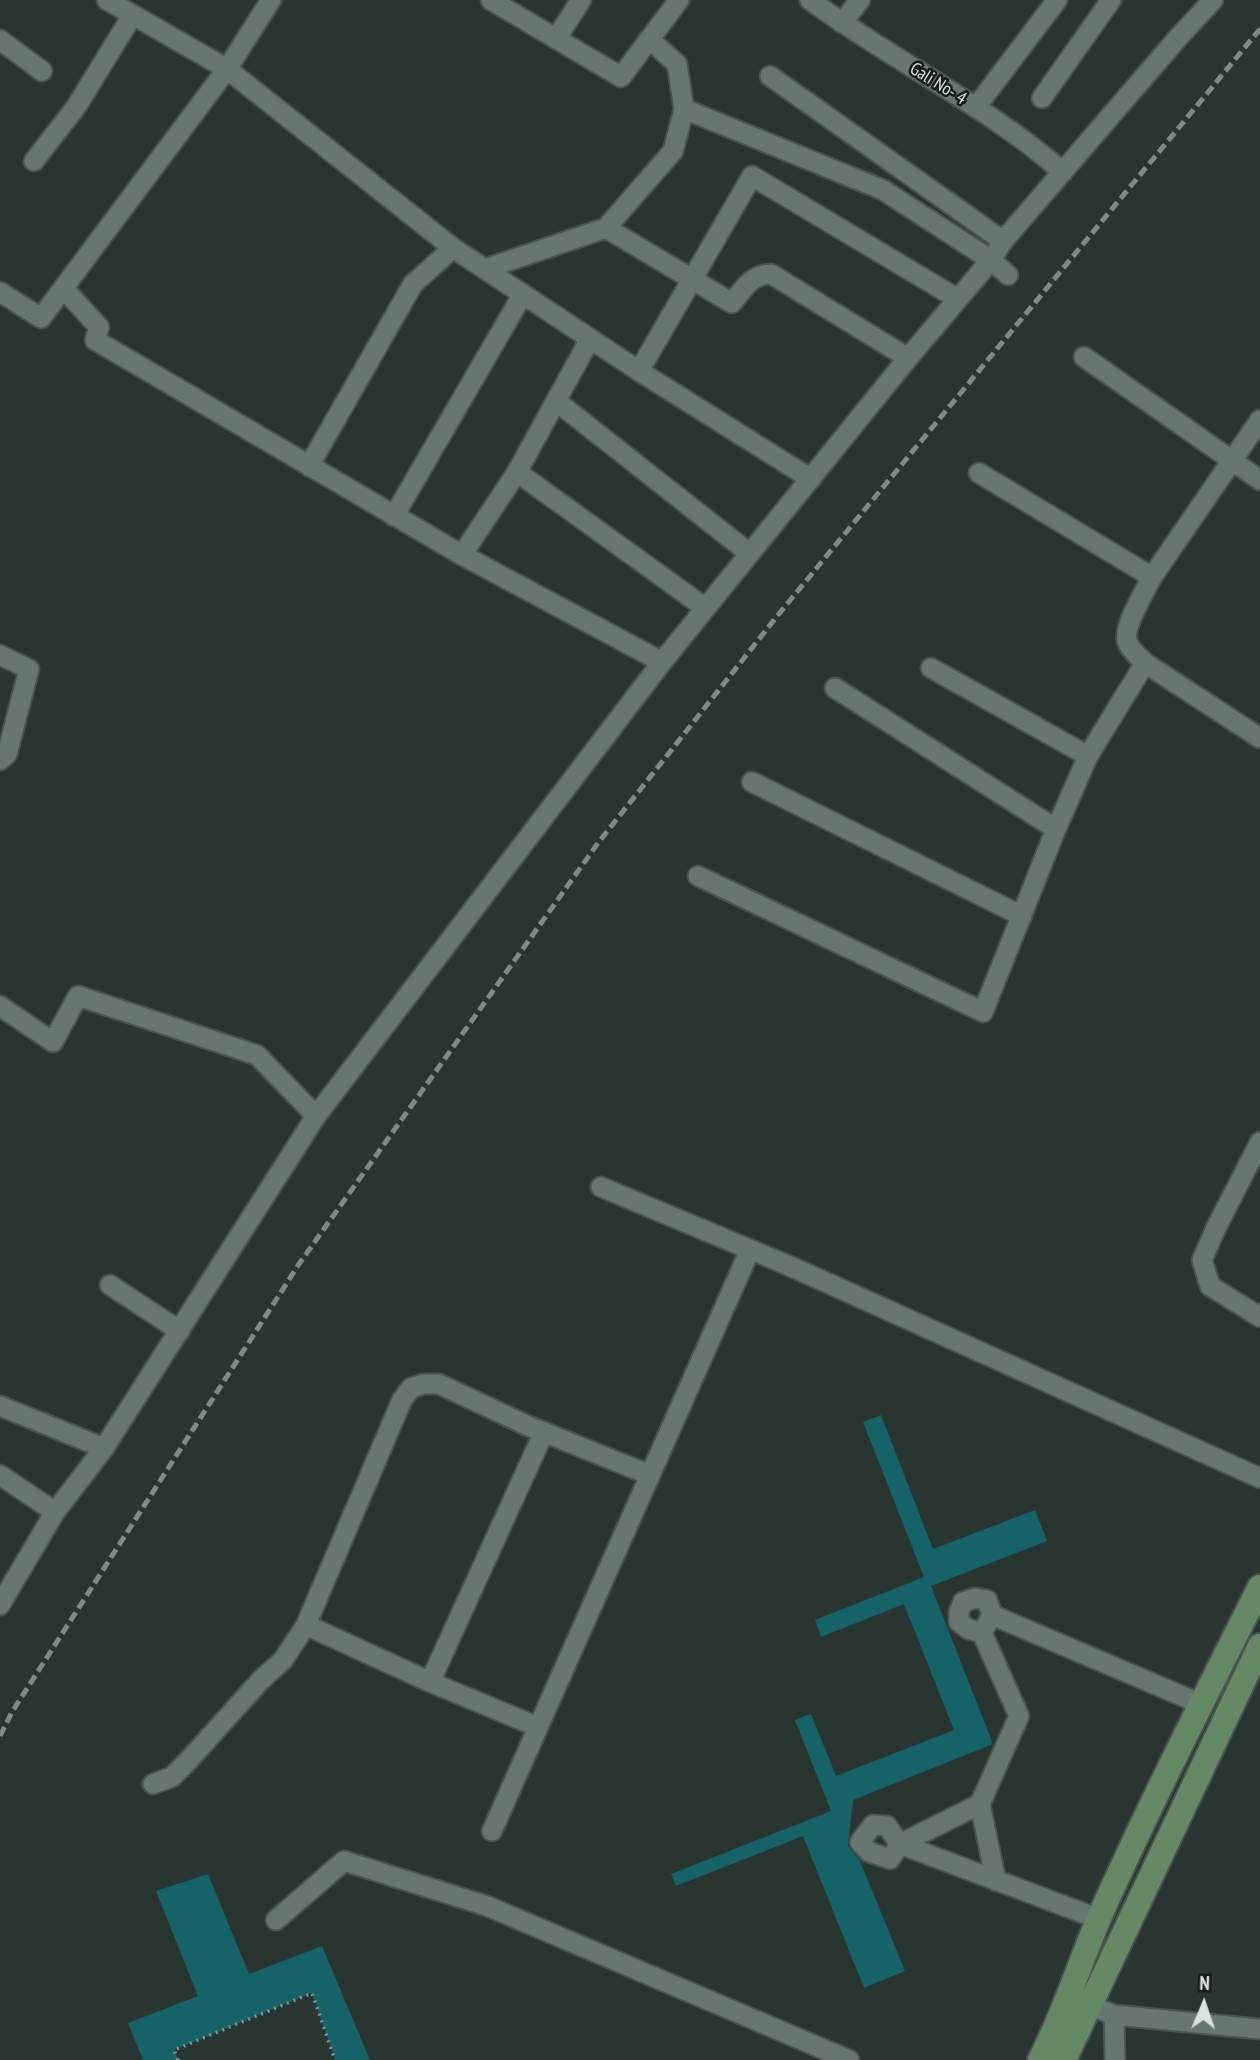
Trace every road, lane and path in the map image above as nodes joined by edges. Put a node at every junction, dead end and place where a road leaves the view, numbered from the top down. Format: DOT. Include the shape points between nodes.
graph roads {
  1 [pos="271,0"];
  2 [pos="491,0"];
  3 [pos="582,0"];
  4 [pos="679,0"];
  5 [pos="810,0"];
  6 [pos="860,0"];
  7 [pos="1057,0"];
  8 [pos="1111,0"];
  9 [pos="1213,0"];
  10 [pos="119,6"];
  11 [pos="842,23"];
  12 [pos="556,39"];
  13 [pos="649,39"];
  14 [pos="0,40"];
  15 [pos="226,69"];
  16 [pos="42,71"];
  17 [pos="770,76"];
  18 [pos="1042,98"];
  19 [pos="976,107"];
  20 [pos="684,108"];
  21 [pos="34,161"];
  22 [pos="1063,172"];
  23 [pos="606,228"];
  24 [pos="1003,241"];
  25 [pos="453,248"];
  26 [pos="991,260"];
  27 [pos="485,269"];
  28 [pos="1008,275"];
  29 [pos="692,279"];
  30 [pos="64,289"];
  31 [pos="0,292"];
  32 [pos="523,294"];
  33 [pos="958,299"];
  34 [pos="590,339"];
  35 [pos="1084,357"];
  36 [pos="908,358"];
  37 [pos="639,371"];
  38 [pos="556,401"];
  39 [pos="1260,419"];
  40 [pos="1234,460"];
  41 [pos="309,466"];
  42 [pos="517,472"];
  43 [pos="979,473"];
  44 [pos="811,479"];
  45 [pos="1260,480"];
  46 [pos="394,516"];
  47 [pos="749,553"];
  48 [pos="462,555"];
  49 [pos="1152,578"];
  50 [pos="704,607"];
  51 [pos="0,655"];
  52 [pos="662,662"];
  53 [pos="1145,663"];
  54 [pos="930,668"];
  55 [pos="835,688"];
  56 [pos="1260,738"];
  57 [pos="1088,756"];
  58 [pos="0,760"];
  59 [pos="752,782"];
  60 [pos="1056,829"];
  61 [pos="698,876"];
  62 [pos="1022,916"];
  63 [pos="0,1006"];
  64 [pos="316,1116"];
  65 [pos="1260,1142"];
  66 [pos="601,1187"];
  67 [pos="750,1250"];
  68 [pos="110,1285"];
  69 [pos="1260,1317"];
  70 [pos="180,1331"];
  71 [pos="0,1406"];
  72 [pos="544,1432"];
  73 [pos="104,1448"];
  74 [pos="0,1475"];
  75 [pos="650,1475"];
  76 [pos="1260,1478"];
  77 [pos="55,1512"];
  78 [pos="1260,1587"];
  79 [pos="0,1605"];
  80 [pos="306,1625"];
  81 [pos="1260,1646"];
  82 [pos="430,1682"];
  83 [pos="1202,1704"];
  84 [pos="538,1727"];
  85 [pos="153,1784"];
  86 [pos="980,1804"];
  87 [pos="492,1831"];
  88 [pos="996,1881"];
  89 [pos="1099,1919"];
  90 [pos="276,1920"];
  91 [pos="1079,2001"];
  92 [pos="1114,2015"];
  93 [pos="1260,2029"];
  94 [pos="178,2060"];
  95 [pos="335,2060"];
  96 [pos="849,2060"];
  97 [pos="1040,2060"];
  98 [pos="1064,2060"];
  99 [pos="1115,2060"];
  1 -- 15 [label="street"];
  2 -- 12 [label="street"];
  3 -- 12 [label="street"];
  4 -- 13 [label="street"];
  5 -- 11 [label="street, Gali No- 4"];
  6 -- 11 [label="street"];
  7 -- 19 [label="street"];
  8 -- 18 [label="street"];
  9 -- 22 [label="street"];
  10 -- 15 [label="street"];
  10 -- 21 [label="street" via="76,107"];
  11 -- 19 [label="street, Gali No- 4"];
  12 -- 13 [label="street" via="621,77"];
  13 -- 20 [label="street" via="677,65"];
  14 -- 16 [label="street"];
  15 -- 25 [label="street"];
  15 -- 30 [label="street"];
  17 -- 24 [label="street"];
  19 -- 22 [label="street, Gali No- 4"];
  20 -- 23 [label="street" via="673,150"];
  20 -- 26 [label="street" via="883,190"];
  22 -- 24 [label="street"];
  23 -- 27 [label="street"];
  23 -- 29 [label="street"];
  24 -- 26 [label="street"];
  25 -- 27 [label="street"];
  25 -- 41 [label="street" via="413,284"];
  26 -- 28 [label="street"];
  26 -- 33 [label="street"];
  27 -- 32 [label="street"];
  29 -- 33 [label="street" via="752,176"];
  29 -- 36 [label="street" via="732,303 760,274 771,274"];
  29 -- 37 [label="street"];
  30 -- 31 [label="street" via="41,318"];
  30 -- 41 [label="street" via="99,327 95,340"];
  32 -- 34 [label="street"];
  32 -- 46 [label="street"];
  33 -- 36 [label="street"];
  34 -- 37 [label="street"];
  34 -- 38 [label="street"];
  35 -- 40 [label="street"];
  36 -- 44 [label="street"];
  37 -- 44 [label="street"];
  38 -- 42 [label="street"];
  38 -- 47 [label="street"];
  39 -- 40 [label="street"];
  40 -- 45 [label="street"];
  40 -- 49 [label="street"];
  41 -- 46 [label="street"];
  42 -- 48 [label="street"];
  42 -- 50 [label="street"];
  43 -- 49 [label="street"];
  44 -- 47 [label="street"];
  46 -- 48 [label="street"];
  47 -- 50 [label="street"];
  48 -- 52 [label="street"];
  49 -- 53 [label="street" via="1127,630 1127,640"];
  50 -- 52 [label="street"];
  51 -- 58 [label="street" via="29,669 7,754"];
  52 -- 64 [label="street"];
  53 -- 56 [label="street"];
  53 -- 57 [label="street"];
  54 -- 57 [label="street"];
  55 -- 60 [label="street"];
  57 -- 60 [label="street"];
  59 -- 62 [label="street"];
  60 -- 62 [label="street"];
  61 -- 62 [label="street" via="983,1012"];
  63 -- 64 [label="street" via="53,1042 78,996 257,1055"];
  64 -- 70 [label="street"];
  65 -- 69 [label="street" via="1202,1260 1210,1286"];
  66 -- 67 [label="street"];
  67 -- 75 [label="street"];
  67 -- 76 [label="street"];
  68 -- 70 [label="street"];
  70 -- 73 [label="street"];
  71 -- 73 [label="street"];
  72 -- 75 [label="street"];
  72 -- 80 [label="street" via="439,1384 411,1388"];
  72 -- 82 [label="street"];
  73 -- 77 [label="street"];
  74 -- 77 [label="street"];
  75 -- 84 [label="street"];
  77 -- 79 [label="street"];
  78 -- 83 [label="main road"];
  80 -- 82 [label="street"];
  80 -- 85 [label="street" via="282,1660 187,1762 172,1777"];
  81 -- 91 [label="main road"];
  82 -- 84 [label="street"];
  83 -- 86 [label="street" via="987,1624 1019,1716"];
  83 -- 89 [label="main road"];
  84 -- 87 [label="street"];
  86 -- 88 [label="street"];
  86 -- 88 [label="street" via="900,1844"];
  88 -- 89 [label="street"];
  89 -- 91 [label="main road"];
  90 -- 96 [label="street" via="344,1861 487,1906"];
  91 -- 92 [label="street"];
  91 -- 97 [label="main road"];
  91 -- 98 [label="main road"];
  92 -- 93 [label="street"];
  92 -- 99 [label="street"];
  94 -- 95 [label="path" via="174,2050 312,1993"];
}
